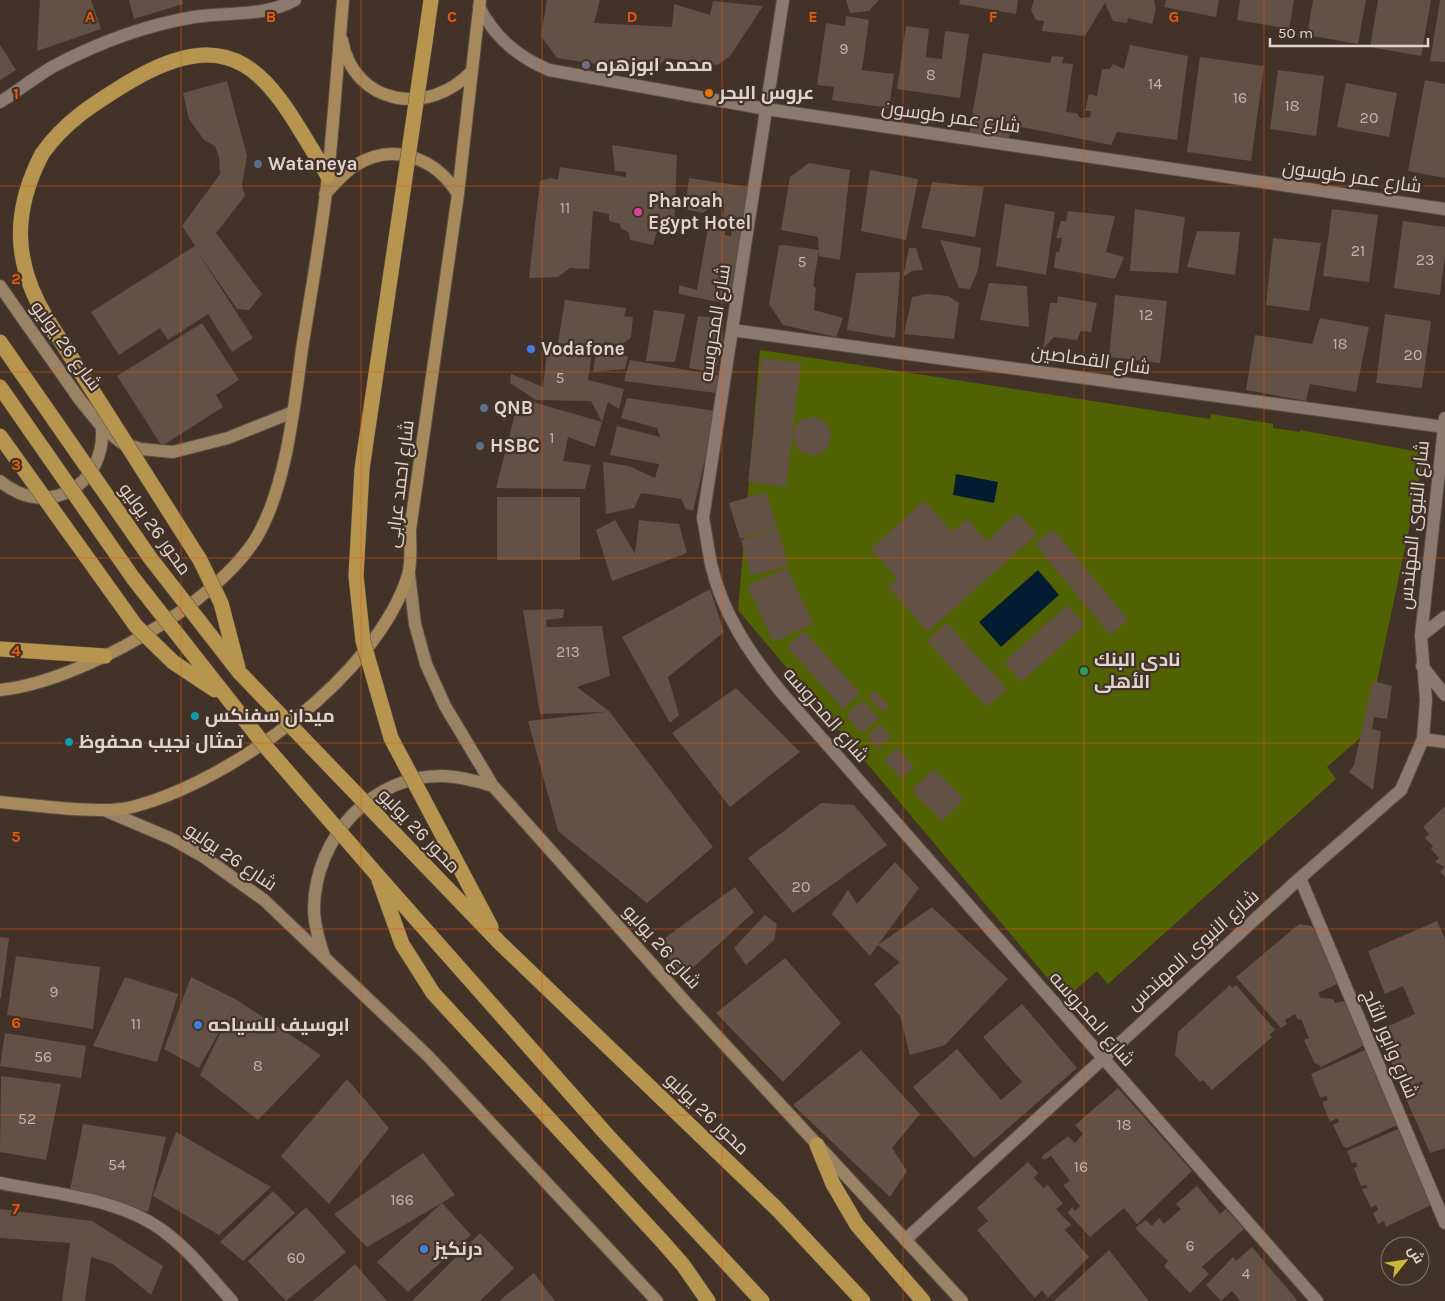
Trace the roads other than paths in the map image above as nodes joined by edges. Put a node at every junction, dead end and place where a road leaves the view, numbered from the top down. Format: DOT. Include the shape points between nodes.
graph roads {
  1 [pos="295,0"];
  2 [pos="343,0"];
  3 [pos="431,0"];
  4 [pos="783,0"];
  5 [pos="479,4"];
  6 [pos="340,33"];
  7 [pos="472,71"];
  8 [pos="0,102"];
  9 [pos="766,109"];
  10 [pos="328,176"];
  11 [pos="325,194"];
  12 [pos="458,194"];
  13 [pos="1445,209"];
  14 [pos="0,286"];
  15 [pos="732,330"];
  16 [pos="0,342"];
  17 [pos="0,387"];
  18 [pos="293,412"];
  19 [pos="1444,423"];
  20 [pos="102,427"];
  21 [pos="0,436"];
  22 [pos="0,481"];
  23 [pos="409,574"];
  24 [pos="1445,617"];
  25 [pos="1421,636"];
  26 [pos="0,649"];
  27 [pos="105,656"];
  28 [pos="1422,666"];
  29 [pos="239,672"];
  30 [pos="0,690"];
  31 [pos="223,694"];
  32 [pos="1445,694"];
  33 [pos="1423,739"];
  34 [pos="1445,742"];
  35 [pos="493,786"];
  36 [pos="0,802"];
  37 [pos="104,810"];
  38 [pos="378,876"];
  39 [pos="1300,878"];
  40 [pos="500,943"];
  41 [pos="325,959"];
  42 [pos="1102,1059"];
  43 [pos="817,1145"];
  44 [pos="0,1183"];
  45 [pos="1445,1223"];
  46 [pos="905,1240"];
  47 [pos="232,1301"];
  48 [pos="657,1301"];
  49 [pos="708,1301"];
  50 [pos="762,1301"];
  51 [pos="863,1301"];
  52 [pos="923,1301"];
  53 [pos="962,1301"];
  54 [pos="1317,1301"];
  1 -- 8 [label="street" via="274,8 194,17 108,41 53,67"];
  2 -- 6 [label="main road"];
  3 -- 40 [label="highway, bridge" via="362,469 356,576 364,641 391,738"];
  4 -- 9 [label="street, شارع المحروسه"];
  5 -- 7 [label="main road, شارع احمد عرابى"];
  5 -- 9 [label="street, شارع عمر طوسون" via="487,22 508,46 549,70"];
  6 -- 7 [label="main road" via="343,47 357,73 373,88 393,97 422,100 436,96 450,91"];
  6 -- 10 [label="main road"];
  7 -- 12 [label="main road, شارع احمد عرابى"];
  9 -- 13 [label="street, شارع عمر طوسون"];
  9 -- 15 [label="street, شارع المحروسه"];
  10 -- 11 [label="main road"];
  10 -- 29 [label="highway, bridge" via="278,94 267,82 240,63 208,55 176,59 146,72 75,116 54,136 42,154 30,180 21,214 22,258 27,280 47,319 200,560 221,603"];
  11 -- 12 [label="main road" via="355,165 393,154 407,155 432,164"];
  11 -- 18 [label="main road"];
  12 -- 23 [label="main road, شارع احمد عرابى" via="410,530"];
  14 -- 20 [label="main road, شارع 26 يوليو"];
  15 -- 19 [label="street, شارع القصاصين"];
  15 -- 42 [label="street, شارع المحروسه" via="703,518 711,566 727,612 751,654 781,692"];
  16 -- 29 [label="highway, محور 26 يوليو, bridge" via="151,559"];
  17 -- 31 [label="highway, bridge" via="133,578"];
  18 -- 20 [label="main road, شارع 26 يوليو" via="228,438 173,452 141,449 122,443"];
  18 -- 27 [label="main road" via="273,503 242,559 177,614"];
  19 -- 25 [label="street, شارع النبوى المهندس"];
  20 -- 22 [label="main road" via="103,440 97,464 70,492 46,498 34,497 22,495"];
  21 -- 31 [label="highway, bridge" via="136,626 173,662"];
  23 -- 35 [label="main road, شارع 26 يوليو" via="415,624 426,664 445,706"];
  23 -- 37 [label="main road, شارع احمد عرابى" via="391,614 369,644 319,699 290,723 252,750 197,781 131,808"];
  24 -- 25 [label="street"];
  25 -- 28 [label="street, شارع النبوى المهندس"];
  26 -- 27 [label="highway"];
  27 -- 30 [label="main road" via="55,677"];
  28 -- 32 [label="street"];
  28 -- 33 [label="street, شارع النبوى المهندس" via="1426,700"];
  29 -- 40 [label="highway, محور 26 يوليو, bridge"];
  31 -- 38 [label="highway, bridge"];
  33 -- 34 [label="street"];
  33 -- 39 [label="street, شارع النبوى المهندس" via="1401,790"];
  35 -- 41 [label="main road" via="443,776 417,779 370,799 351,816 331,843 316,883 315,918"];
  35 -- 43 [label="main road, شارع 26 يوليو"];
  36 -- 37 [label="main road, شارع احمد عرابى"];
  37 -- 41 [label="main road, شارع 26 يوليو" via="172,839 235,878 264,900"];
  38 -- 49 [label="highway" via="402,944 433,993 661,1240"];
  38 -- 50 [label="highway" via="608,1136"];
  39 -- 42 [label="street, شارع النبوى المهندس"];
  39 -- 45 [label="street, شارع وابور الثلج"];
  40 -- 51 [label="highway, محور 26 يوليو, bridge" via="777,1209"];
  41 -- 48 [label="main road, شارع 26 يوليو" via="428,1056"];
  42 -- 46 [label="street, شارع النبوى المهندس"];
  42 -- 54 [label="street, شارع المحروسه"];
  43 -- 46 [label="main road, شارع 26 يوليو"];
  43 -- 52 [label="highway" via="833,1184 857,1225"];
  44 -- 47 [label="street" via="104,1204 137,1215 167,1233"];
  46 -- 53 [label="main road, شارع 26 يوليو"];
}
